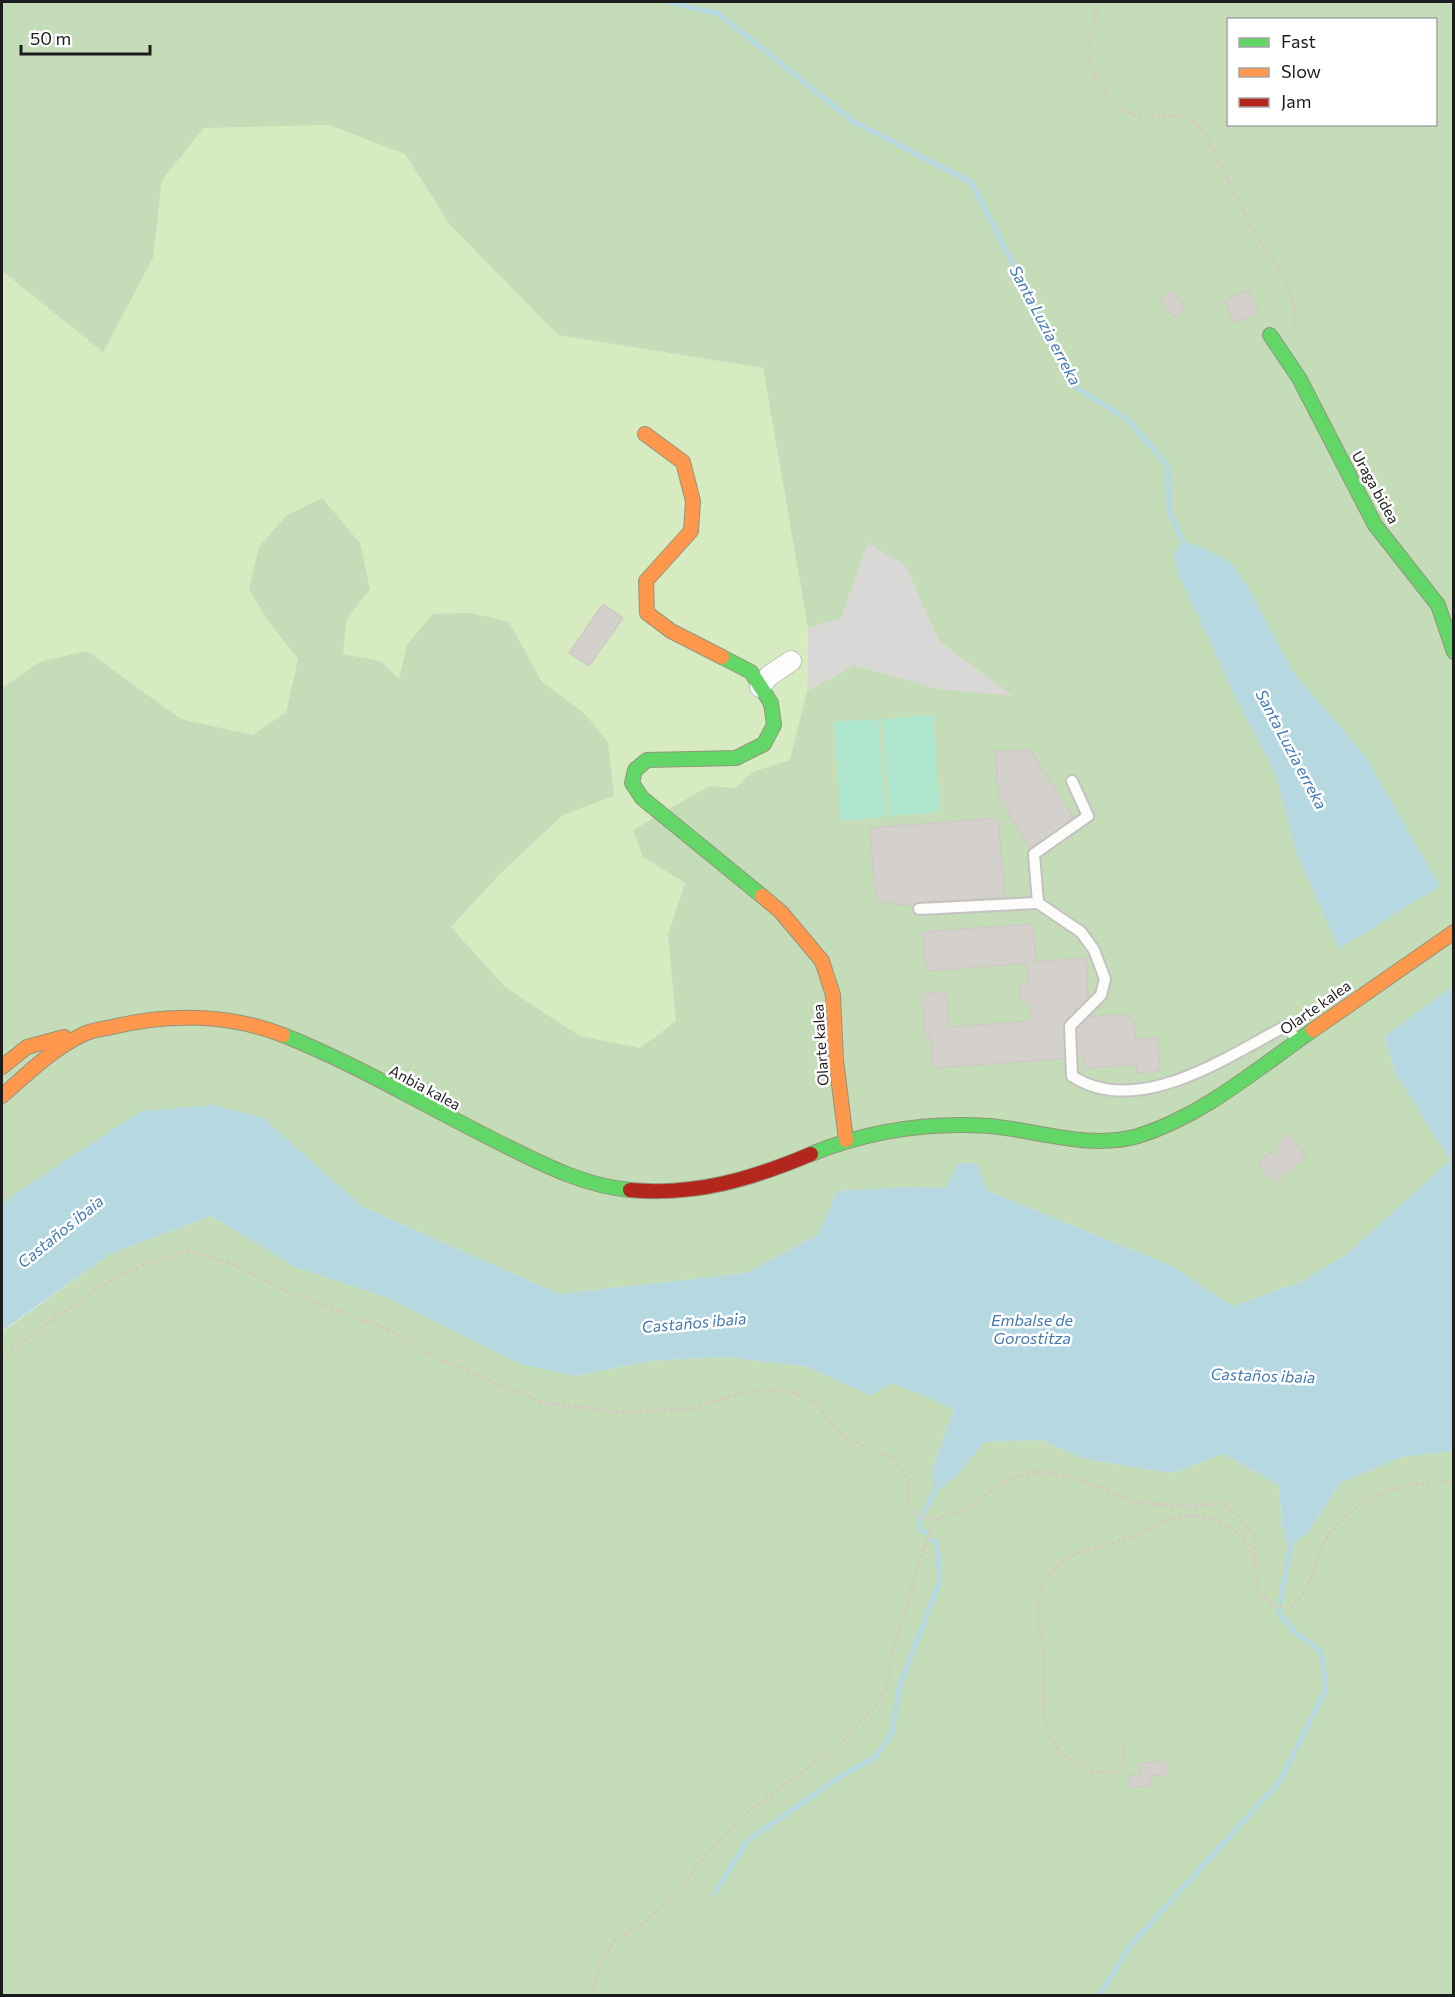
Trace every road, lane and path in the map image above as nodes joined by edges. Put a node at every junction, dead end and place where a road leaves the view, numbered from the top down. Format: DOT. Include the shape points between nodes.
graph roads {
  1 [pos="1095,2"];
  2 [pos="1270,335"];
  3 [pos="1297,345"];
  4 [pos="645,434"];
  5 [pos="1438,605"];
  6 [pos="1454,626"];
  7 [pos="1454,652"];
  8 [pos="791,662"];
  9 [pos="760,687"];
  10 [pos="1072,781"];
  11 [pos="1038,903"];
  12 [pos="919,909"];
  13 [pos="1454,932"];
  14 [pos="83,1034"];
  15 [pos="1297,1040"];
  16 [pos="2,1067"];
  17 [pos="2,1096"];
  18 [pos="846,1140"];
  19 [pos="2,1359"];
  20 [pos="1454,1481"];
  21 [pos="935,1520"];
  22 [pos="1256,1566"];
  23 [pos="1123,1744"];
  24 [pos="592,1995"];
  1 -- 3 [label="path" via="1098,16 1087,53 1095,82 1122,109 1142,117 1171,114 1190,119 1204,130 1252,229 1279,268 1293,301"];
  2 -- 5 [label="street, Uraga bidea" via="1299,378 1375,525"];
  4 -- 9 [label="street, Olarte kalea" via="683,462 693,501 691,531 646,581 647,613 671,631 752,672"];
  5 -- 6 [label="street"];
  5 -- 7 [label="street, Uraga bidea"];
  8 -- 9 [label="street"];
  9 -- 18 [label="street, Olarte kalea" via="771,703 774,725 764,744 736,758 647,760 635,770 632,783 642,798 781,912 822,961 833,995"];
  10 -- 11 [label="lane" via="1088,816 1034,854"];
  11 -- 12 [label="lane"];
  11 -- 15 [label="lane" via="1081,932 1094,950 1106,979 1101,995 1070,1026 1072,1076 1084,1084 1133,1090 1160,1086 1184,1079 1286,1026"];
  13 -- 15 [label="street, Olarte kalea"];
  14 -- 16 [label="street" via="27,1047"];
  14 -- 17 [label="street, Anbia kalea" via="45,1058"];
  14 -- 18 [label="street, Anbia kalea" via="140,1020 183,1017 254,1025 323,1051 568,1176 618,1189 703,1189 758,1176"];
  15 -- 18 [label="street, Olarte kalea" via="1190,1115 1137,1136 1081,1140 945,1123 885,1130"];
  19 -- 21 [label="path" via="58,1315 122,1274 186,1250 236,1264 281,1289 389,1330 436,1358 541,1402 616,1412 690,1409 741,1393 783,1389 815,1402 840,1435 895,1459 909,1481 906,1501 918,1516"];
  20 -- 22 [label="path" via="1406,1486 1371,1499 1343,1519 1324,1543 1303,1597 1290,1609 1272,1604 1258,1592"];
  21 -- 22 [label="path" via="966,1508 1008,1480 1038,1471 1077,1478 1134,1502 1188,1507 1219,1503 1239,1515 1253,1535"];
  21 -- 24 [label="path" via="919,1560 886,1688 876,1709 853,1727 844,1740 744,1815 698,1864 680,1890 643,1923 615,1940 600,1963"];
  22 -- 23 [label="path" via="1241,1535 1210,1518 1185,1514 1120,1541 1081,1550 1065,1558 1046,1579 1038,1599 1045,1725 1052,1742 1075,1765 1098,1774 1116,1773 1124,1761"];
}
